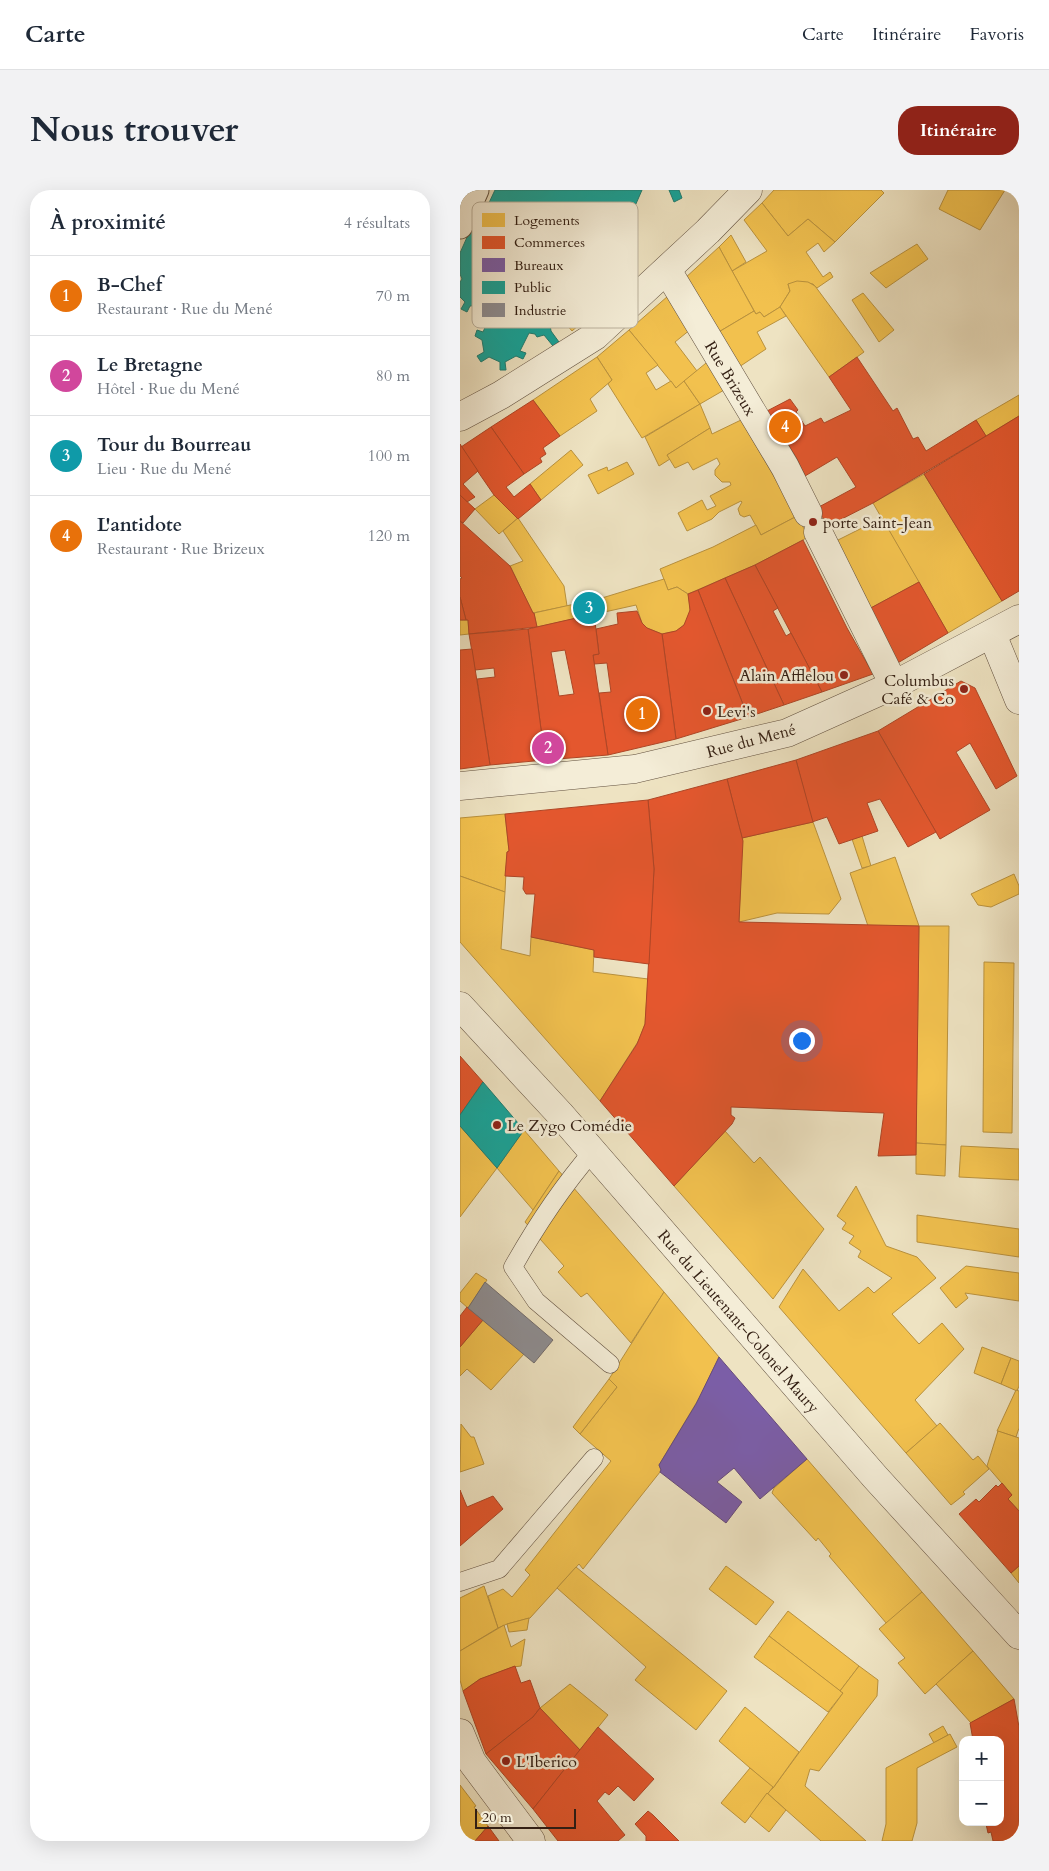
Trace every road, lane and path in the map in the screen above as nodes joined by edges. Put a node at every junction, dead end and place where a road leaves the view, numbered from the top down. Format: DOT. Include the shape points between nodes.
graph roads {
  1 [pos="476,190"];
  2 [pos="748,190"];
  3 [pos="460,226"];
  4 [pos="667,270"];
  5 [pos="638,297"];
  6 [pos="604,328"];
  7 [pos="460,417"];
  8 [pos="1019,619"];
  9 [pos="992,634"];
  10 [pos="894,685"];
  11 [pos="1019,700"];
  12 [pos="460,786"];
  13 [pos="460,1006"];
  14 [pos="593,1151"];
  15 [pos="610,1364"];
  16 [pos="594,1458"];
  17 [pos="460,1582"];
  18 [pos="1019,1635"];
  19 [pos="460,1732"];
  20 [pos="531,1841"];
  1 -- 3 [label="street"];
  2 -- 4 [label="street"];
  4 -- 5 [label="street"];
  4 -- 10 [label="street, Rue Brizeux" via="785,467"];
  6 -- 7 [label="street" via="501,395"];
  8 -- 9 [label="street, Rue du Mené"];
  9 -- 10 [label="street, Rue du Mené"];
  9 -- 11 [label="street"];
  10 -- 12 [label="street, Rue du Mené" via="787,733 635,769"];
  13 -- 14 [label="street, Rue du Lieutenant-Colonel Maury"];
  14 -- 15 [label="lane" via="567,1181 513,1267 536,1301"];
  14 -- 18 [label="street, Rue du Lieutenant-Colonel Maury" via="874,1477"];
  16 -- 17 [label="lane" via="499,1569"];
  19 -- 20 [label="street" via="472,1762"];
}
